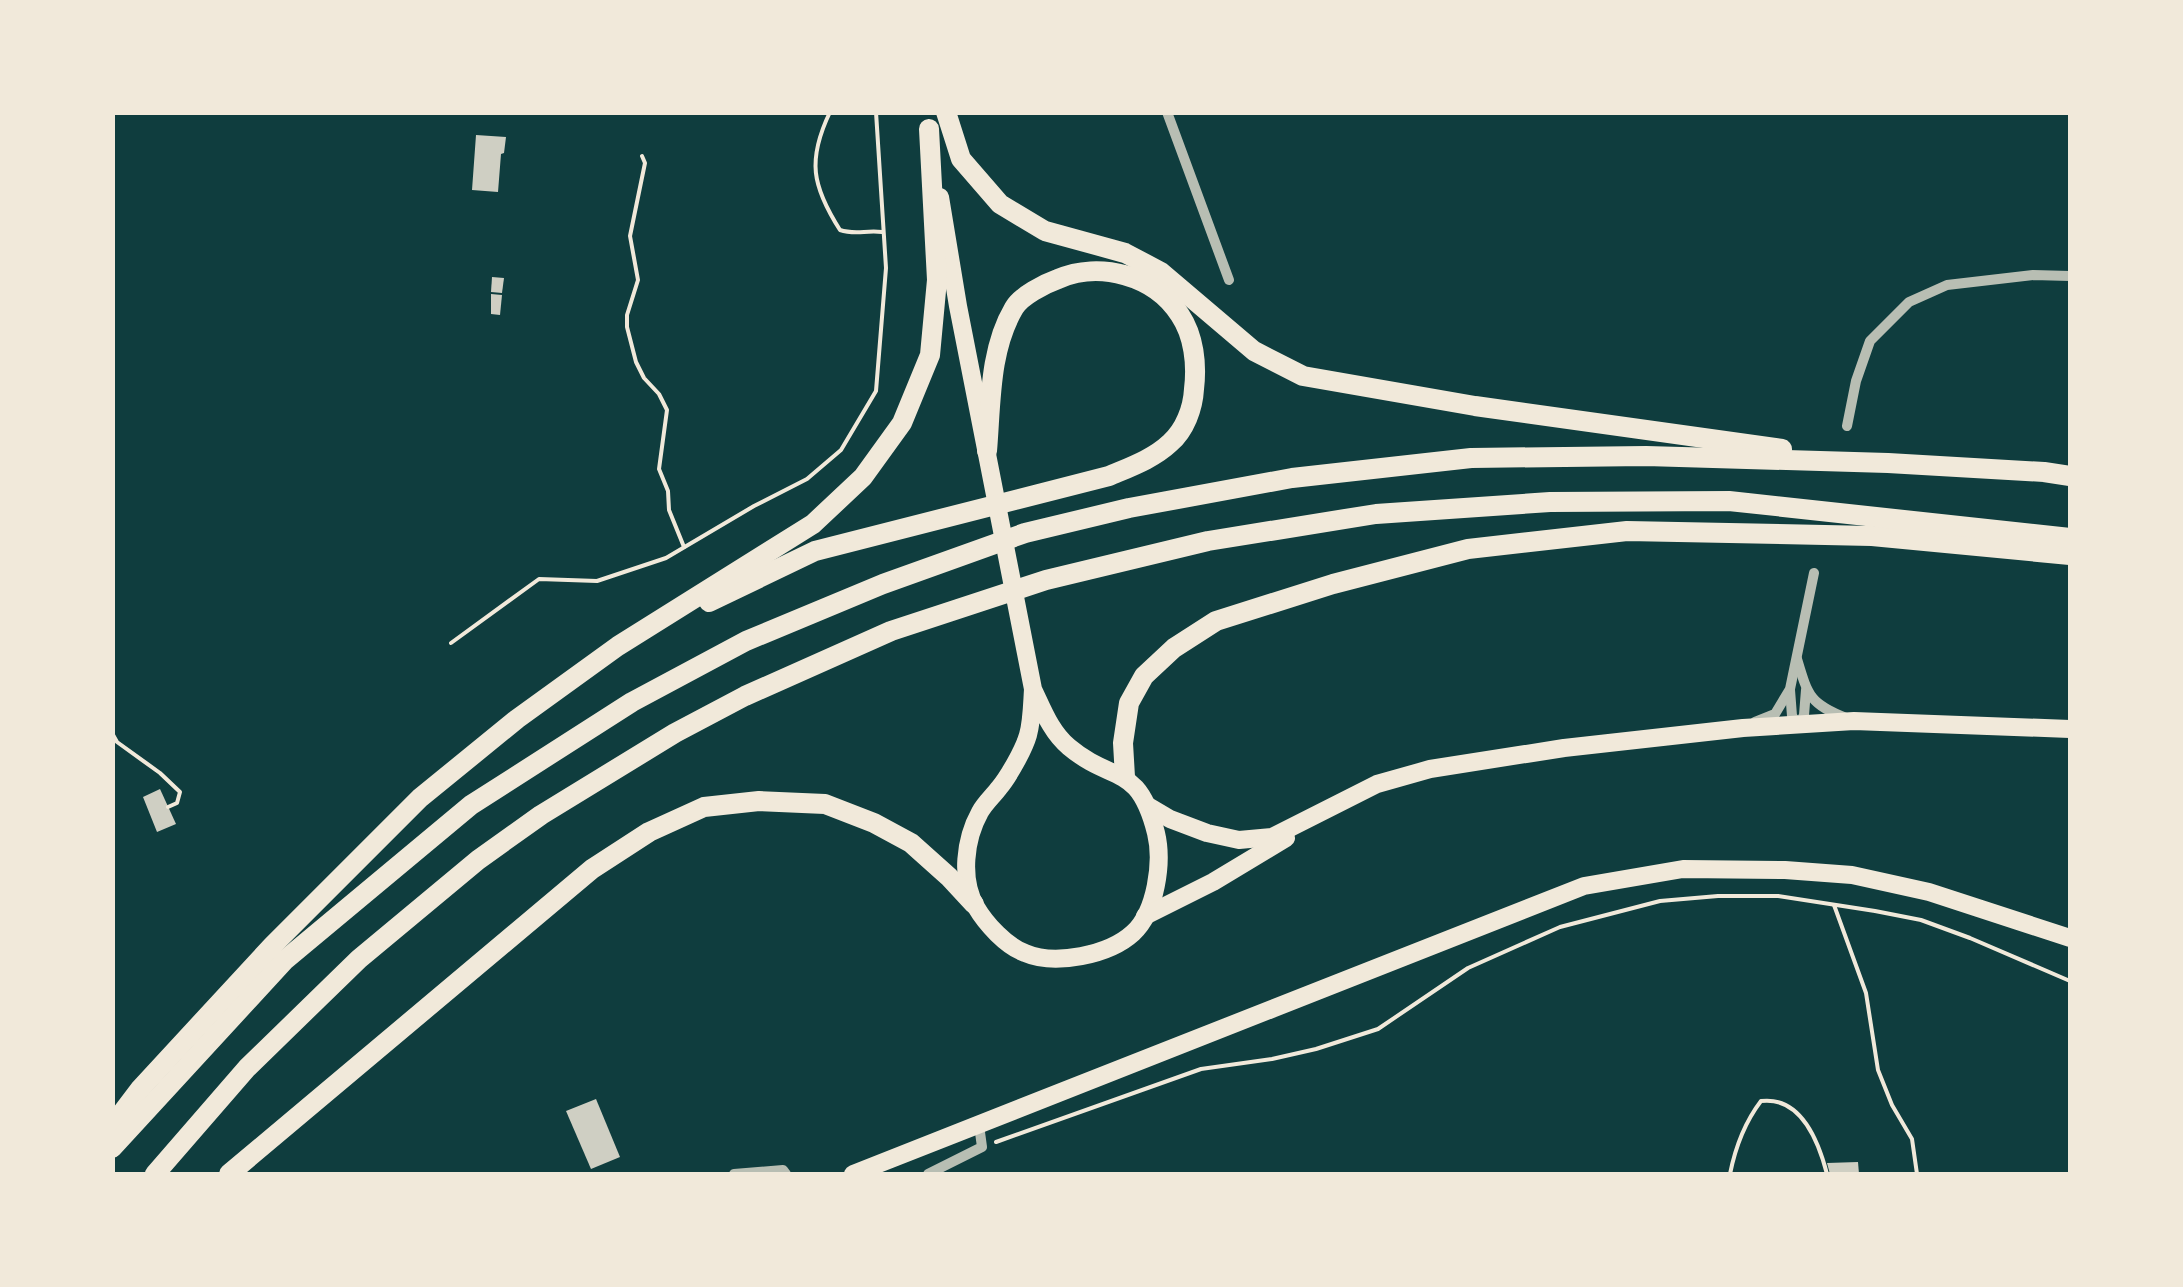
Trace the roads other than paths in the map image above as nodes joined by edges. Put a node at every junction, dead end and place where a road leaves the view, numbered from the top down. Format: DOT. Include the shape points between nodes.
graph roads {
  1 [pos="946,112"];
  2 [pos="1166,112"];
  3 [pos="928,121"];
  4 [pos="2070,276"];
  5 [pos="1230,280"];
  6 [pos="1846,426"];
  7 [pos="987,451"];
  8 [pos="1888,463"];
  9 [pos="2070,476"];
  10 [pos="2070,538"];
  11 [pos="2070,555"];
  12 [pos="1814,573"];
  13 [pos="618,646"];
  14 [pos="1797,658"];
  15 [pos="1033,689"];
  16 [pos="1790,689"];
  17 [pos="1806,690"];
  18 [pos="1854,722"];
  19 [pos="1799,725"];
  20 [pos="1743,728"];
  21 [pos="2070,729"];
  22 [pos="1126,777"];
  23 [pos="1148,806"];
  24 [pos="1314,817"];
  25 [pos="974,904"];
  26 [pos="1145,916"];
  27 [pos="2066,936"];
  28 [pos="979,1125"];
  29 [pos="112,1126"];
  30 [pos="112,1148"];
  31 [pos="156,1174"];
  32 [pos="229,1174"];
  33 [pos="734,1174"];
  34 [pos="786,1174"];
  35 [pos="853,1174"];
  36 [pos="928,1174"];
  1 -- 8 [label="highway" via="961,159 1000,204 1044,230 1160,272 1254,351 1303,376"];
  2 -- 5 [label="street"];
  3 -- 7 [label="main road"];
  3 -- 13 [label="highway" via="937,280 930,356 902,423 863,478 813,524"];
  4 -- 6 [label="street" via="1948,285 1909,302 1870,341"];
  7 -- 13 [label="highway" via="997,348 1015,305 1076,271 1104,270 1134,277 1179,312 1196,370 1193,408 1172,442 1142,462 815,551"];
  7 -- 15 [label="main road"];
  8 -- 9 [label="highway"];
  8 -- 30 [label="highway" via="1471,458 1292,478 1024,533 884,584 746,641 632,702 471,805 285,960"];
  10 -- 31 [label="highway" via="1729,501 1531,503 1376,514 1208,540 1046,580 943,614 745,696 541,815 360,959 247,1068"];
  11 -- 22 [label="highway" via="1872,536 1626,531 1468,549 1216,622 1174,648 1144,676 1129,703"];
  12 -- 14 [label="street"];
  13 -- 29 [label="highway" via="420,798 272,945"];
  14 -- 16 [label="street"];
  14 -- 17 [label="street"];
  15 -- 22 [label="main road" via="1066,744"];
  15 -- 25 [label="main road" via="1028,736 969,842 965,870"];
  16 -- 19 [label="street"];
  16 -- 20 [label="street" via="1775,714"];
  17 -- 18 [label="street" via="1822,709"];
  17 -- 19 [label="street"];
  18 -- 19 [label="main road"];
  18 -- 21 [label="main road"];
  19 -- 20 [label="main road"];
  20 -- 24 [label="main road" via="1430,770 1376,784"];
  22 -- 23 [label="main road"];
  23 -- 24 [label="main road" via="1239,840 1272,837"];
  23 -- 26 [label="main road" via="1159,877"];
  24 -- 26 [label="main road" via="1213,882"];
  25 -- 26 [label="main road" via="994,931 1025,954 1061,959 1098,953 1133,933"];
  25 -- 32 [label="highway" via="911,843 825,804 704,807 649,832 592,870"];
  27 -- 28 [label="main road" via="1930,892 1852,875 1683,869 1601,883"];
  28 -- 35 [label="main road"];
  28 -- 36 [label="street" via="982,1147"];
  33 -- 34 [label="street"];
}
